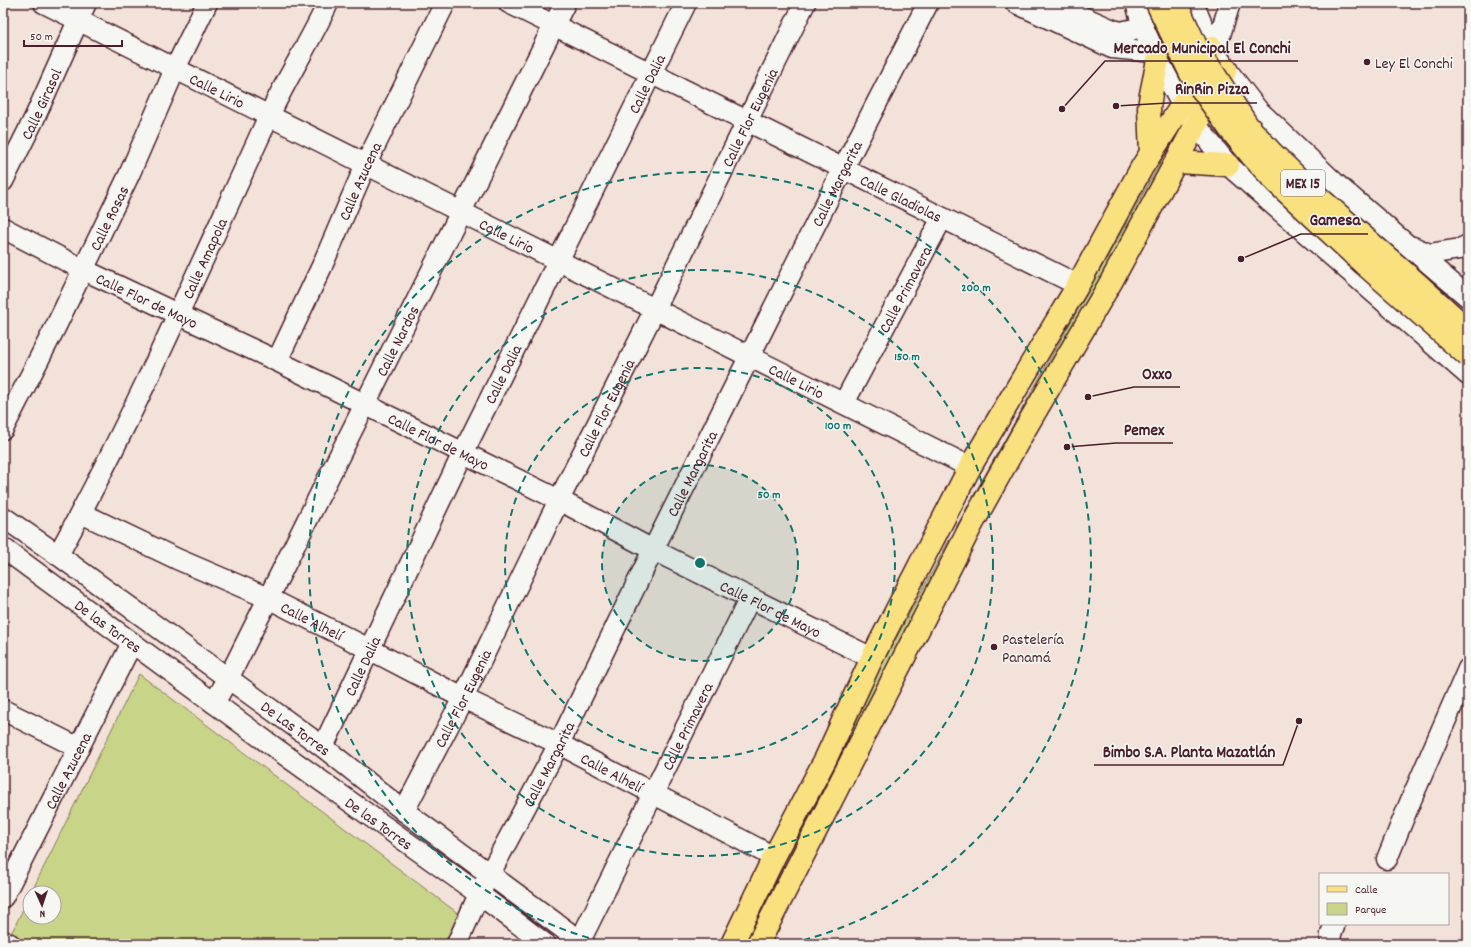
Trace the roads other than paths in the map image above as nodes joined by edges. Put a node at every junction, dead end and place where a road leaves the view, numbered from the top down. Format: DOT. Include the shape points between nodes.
graph roads {
  1 [pos="44,3"];
  2 [pos="207,3"];
  3 [pos="328,3"];
  4 [pos="445,3"];
  5 [pos="509,3"];
  6 [pos="565,3"];
  7 [pos="686,3"];
  8 [pos="805,3"];
  9 [pos="928,3"];
  10 [pos="1051,3"];
  11 [pos="1136,3"];
  12 [pos="1157,3"];
  13 [pos="1176,3"];
  14 [pos="1193,3"];
  15 [pos="1230,3"];
  16 [pos="1020,4"];
  17 [pos="81,11"];
  18 [pos="554,25"];
  19 [pos="1143,27"];
  20 [pos="1216,41"];
  21 [pos="1156,56"];
  22 [pos="175,69"];
  23 [pos="1226,69"];
  24 [pos="652,74"];
  25 [pos="1182,105"];
  26 [pos="269,116"];
  27 [pos="747,121"];
  28 [pos="1196,125"];
  29 [pos="1151,154"];
  30 [pos="1177,162"];
  31 [pos="366,164"];
  32 [pos="1228,165"];
  33 [pos="843,169"];
  34 [pos="3,181"];
  35 [pos="1355,200"];
  36 [pos="462,212"];
  37 [pos="942,218"];
  38 [pos="3,228"];
  39 [pos="1468,245"];
  40 [pos="1322,246"];
  41 [pos="1411,247"];
  42 [pos="558,261"];
  43 [pos="82,270"];
  44 [pos="1078,285"];
  45 [pos="1468,297"];
  46 [pos="655,309"];
  47 [pos="179,315"];
  48 [pos="1468,330"];
  49 [pos="1468,356"];
  50 [pos="750,357"];
  51 [pos="276,361"];
  52 [pos="1468,375"];
  53 [pos="844,403"];
  54 [pos="364,405"];
  55 [pos="3,429"];
  56 [pos="463,453"];
  57 [pos="970,466"];
  58 [pos="559,500"];
  59 [pos="81,513"];
  60 [pos="3,517"];
  61 [pos="3,548"];
  62 [pos="653,550"];
  63 [pos="58,555"];
  64 [pos="268,598"];
  65 [pos="750,598"];
  66 [pos="132,643"];
  67 [pos="369,648"];
  68 [pos="872,658"];
  69 [pos="1468,669"];
  70 [pos="228,679"];
  71 [pos="463,698"];
  72 [pos="214,703"];
  73 [pos="3,710"];
  74 [pos="559,744"];
  75 [pos="323,747"];
  76 [pos="79,748"];
  77 [pos="652,793"];
  78 [pos="404,811"];
  79 [pos="774,857"];
  80 [pos="1387,859"];
  81 [pos="490,874"];
  82 [pos="479,894"];
  83 [pos="3,897"];
  84 [pos="3,941"];
  85 [pos="582,942"];
  86 [pos="10,944"];
  87 [pos="457,944"];
  88 [pos="545,944"];
  89 [pos="732,944"];
  90 [pos="758,944"];
  1 -- 17 [label="street, Calle Lirio"];
  2 -- 22 [label="street, Calle Rosas"];
  3 -- 26 [label="street, Calle Amapola"];
  4 -- 31 [label="street, Calle Azucena"];
  5 -- 18 [label="street, Calle Gladiolas"];
  6 -- 18 [label="street, Calle Nardos"];
  7 -- 24 [label="street, Calle Dalia"];
  8 -- 27 [label="street, Calle Flor Eugenia"];
  9 -- 33 [label="street, Calle Margarita"];
  10 -- 19 [label="street" via="1113,30 1121,32"];
  11 -- 19 [label="street, MEX 15"];
  12 -- 49 [label="main road, MEX 15, bridge" via="1191,74 1252,156 1277,184"];
  13 -- 48 [label="main road, MEX 15, bridge" via="1196,46 1247,125 1272,153"];
  14 -- 20 [label="street, MEX 15"];
  15 -- 20 [label="street"];
  16 -- 21 [label="street" via="1112,48"];
  17 -- 22 [label="street, Calle Lirio"];
  17 -- 34 [label="street, Calle Girasol" via="34,119"];
  18 -- 24 [label="street, Calle Gladiolas"];
  18 -- 36 [label="street, Calle Nardos"];
  19 -- 21 [label="street, MEX 15"];
  20 -- 23 [label="street, MEX 15"];
  20 -- 25 [label="main road"];
  21 -- 25 [label="street, MEX 15"];
  21 -- 29 [label="main road" via="1149,108"];
  22 -- 26 [label="street, Calle Lirio"];
  22 -- 43 [label="street, Calle Rosas"];
  23 -- 28 [label="main road"];
  23 -- 35 [label="street, MEX 15" via="1257,109"];
  24 -- 27 [label="street, Calle Gladiolas"];
  24 -- 42 [label="street, Calle Dalia"];
  25 -- 28 [label="street, MEX 15"];
  25 -- 29 [label="main road"];
  26 -- 31 [label="street, Calle Lirio"];
  26 -- 47 [label="street, Calle Amapola"];
  27 -- 33 [label="street, Calle Gladiolas"];
  27 -- 46 [label="street, Calle Flor Eugenia"];
  28 -- 30 [label="main road"];
  28 -- 32 [label="street, MEX 15"];
  29 -- 44 [label="main road"];
  30 -- 32 [label="main road"];
  30 -- 90 [label="main road" via="971,526"];
  31 -- 36 [label="street, Calle Lirio"];
  31 -- 51 [label="street, Calle Azucena" via="322,266"];
  32 -- 40 [label="street, MEX 15"];
  33 -- 37 [label="street, Calle Gladiolas"];
  33 -- 50 [label="street, Calle Margarita"];
  35 -- 40 [label="street"];
  35 -- 41 [label="street, MEX 15"];
  36 -- 42 [label="street, Calle Lirio"];
  36 -- 54 [label="street, Calle Nardos"];
  37 -- 44 [label="street, Calle Gladiolas"];
  37 -- 53 [label="street, Calle Primavera"];
  38 -- 43 [label="street, Calle Flor de Mayo"];
  39 -- 41 [label="street" via="1460,250 1429,254"];
  40 -- 52 [label="street, MEX 15"];
  41 -- 45 [label="street, MEX 15"];
  42 -- 46 [label="street, Calle Lirio"];
  42 -- 56 [label="street, Calle Dalia"];
  43 -- 47 [label="street, Calle Flor de Mayo"];
  43 -- 55 [label="street, Calle Rosas"];
  44 -- 57 [label="main road"];
  46 -- 50 [label="street, Calle Lirio"];
  46 -- 58 [label="street, Calle Flor Eugenia"];
  47 -- 51 [label="street, Calle Flor de Mayo"];
  47 -- 59 [label="street, Calle Amapola"];
  50 -- 53 [label="street, Calle Lirio"];
  50 -- 62 [label="street, Calle Margarita"];
  51 -- 54 [label="street, Calle Flor de Mayo"];
  53 -- 57 [label="street, Calle Lirio"];
  54 -- 56 [label="street, Calle Flor de Mayo"];
  54 -- 64 [label="street, Calle Nardos"];
  56 -- 58 [label="street, Calle Flor de Mayo"];
  56 -- 67 [label="street, Calle Dalia"];
  57 -- 68 [label="main road"];
  58 -- 62 [label="street, Calle Flor de Mayo"];
  58 -- 71 [label="street, Calle Flor Eugenia"];
  59 -- 63 [label="street, Calle Amapola"];
  59 -- 64 [label="street, Calle Alhelí" via="177,559"];
  60 -- 63 [label="street, De Las Torres"];
  61 -- 66 [label="street, De las Torres"];
  62 -- 65 [label="street, Calle Flor de Mayo"];
  62 -- 74 [label="street, Calle Margarita"];
  63 -- 70 [label="street, De Las Torres"];
  64 -- 67 [label="street, Calle Alhelí"];
  64 -- 70 [label="street, Calle Nardos"];
  65 -- 68 [label="street, Calle Flor de Mayo"];
  65 -- 77 [label="street, Calle Primavera"];
  66 -- 72 [label="street, De las Torres"];
  66 -- 76 [label="street, Calle Azucena"];
  67 -- 71 [label="street, Calle Alhelí"];
  67 -- 75 [label="street, Calle Dalia"];
  68 -- 79 [label="main road" via="826,758"];
  69 -- 80 [label="street"];
  70 -- 72 [label="street"];
  70 -- 75 [label="street, De Las Torres"];
  71 -- 74 [label="street, Calle Alhelí"];
  71 -- 78 [label="street, Calle Flor Eugenia"];
  72 -- 82 [label="street, De las Torres"];
  73 -- 76 [label="street"];
  74 -- 77 [label="street, Calle Alhelí"];
  74 -- 81 [label="street, Calle Margarita"];
  75 -- 78 [label="street, De Las Torres"];
  76 -- 83 [label="street, Calle Azucena"];
  77 -- 79 [label="street, Calle Alhelí"];
  77 -- 85 [label="street, Calle Primavera"];
  78 -- 81 [label="street, De Las Torres"];
  79 -- 89 [label="main road"];
  81 -- 82 [label="street, Calle Margarita"];
  81 -- 85 [label="street, De Las Torres"];
  82 -- 87 [label="street, Calle Margarita"];
  82 -- 88 [label="street, De las Torres"];
  84 -- 86 [label="street"];
}
